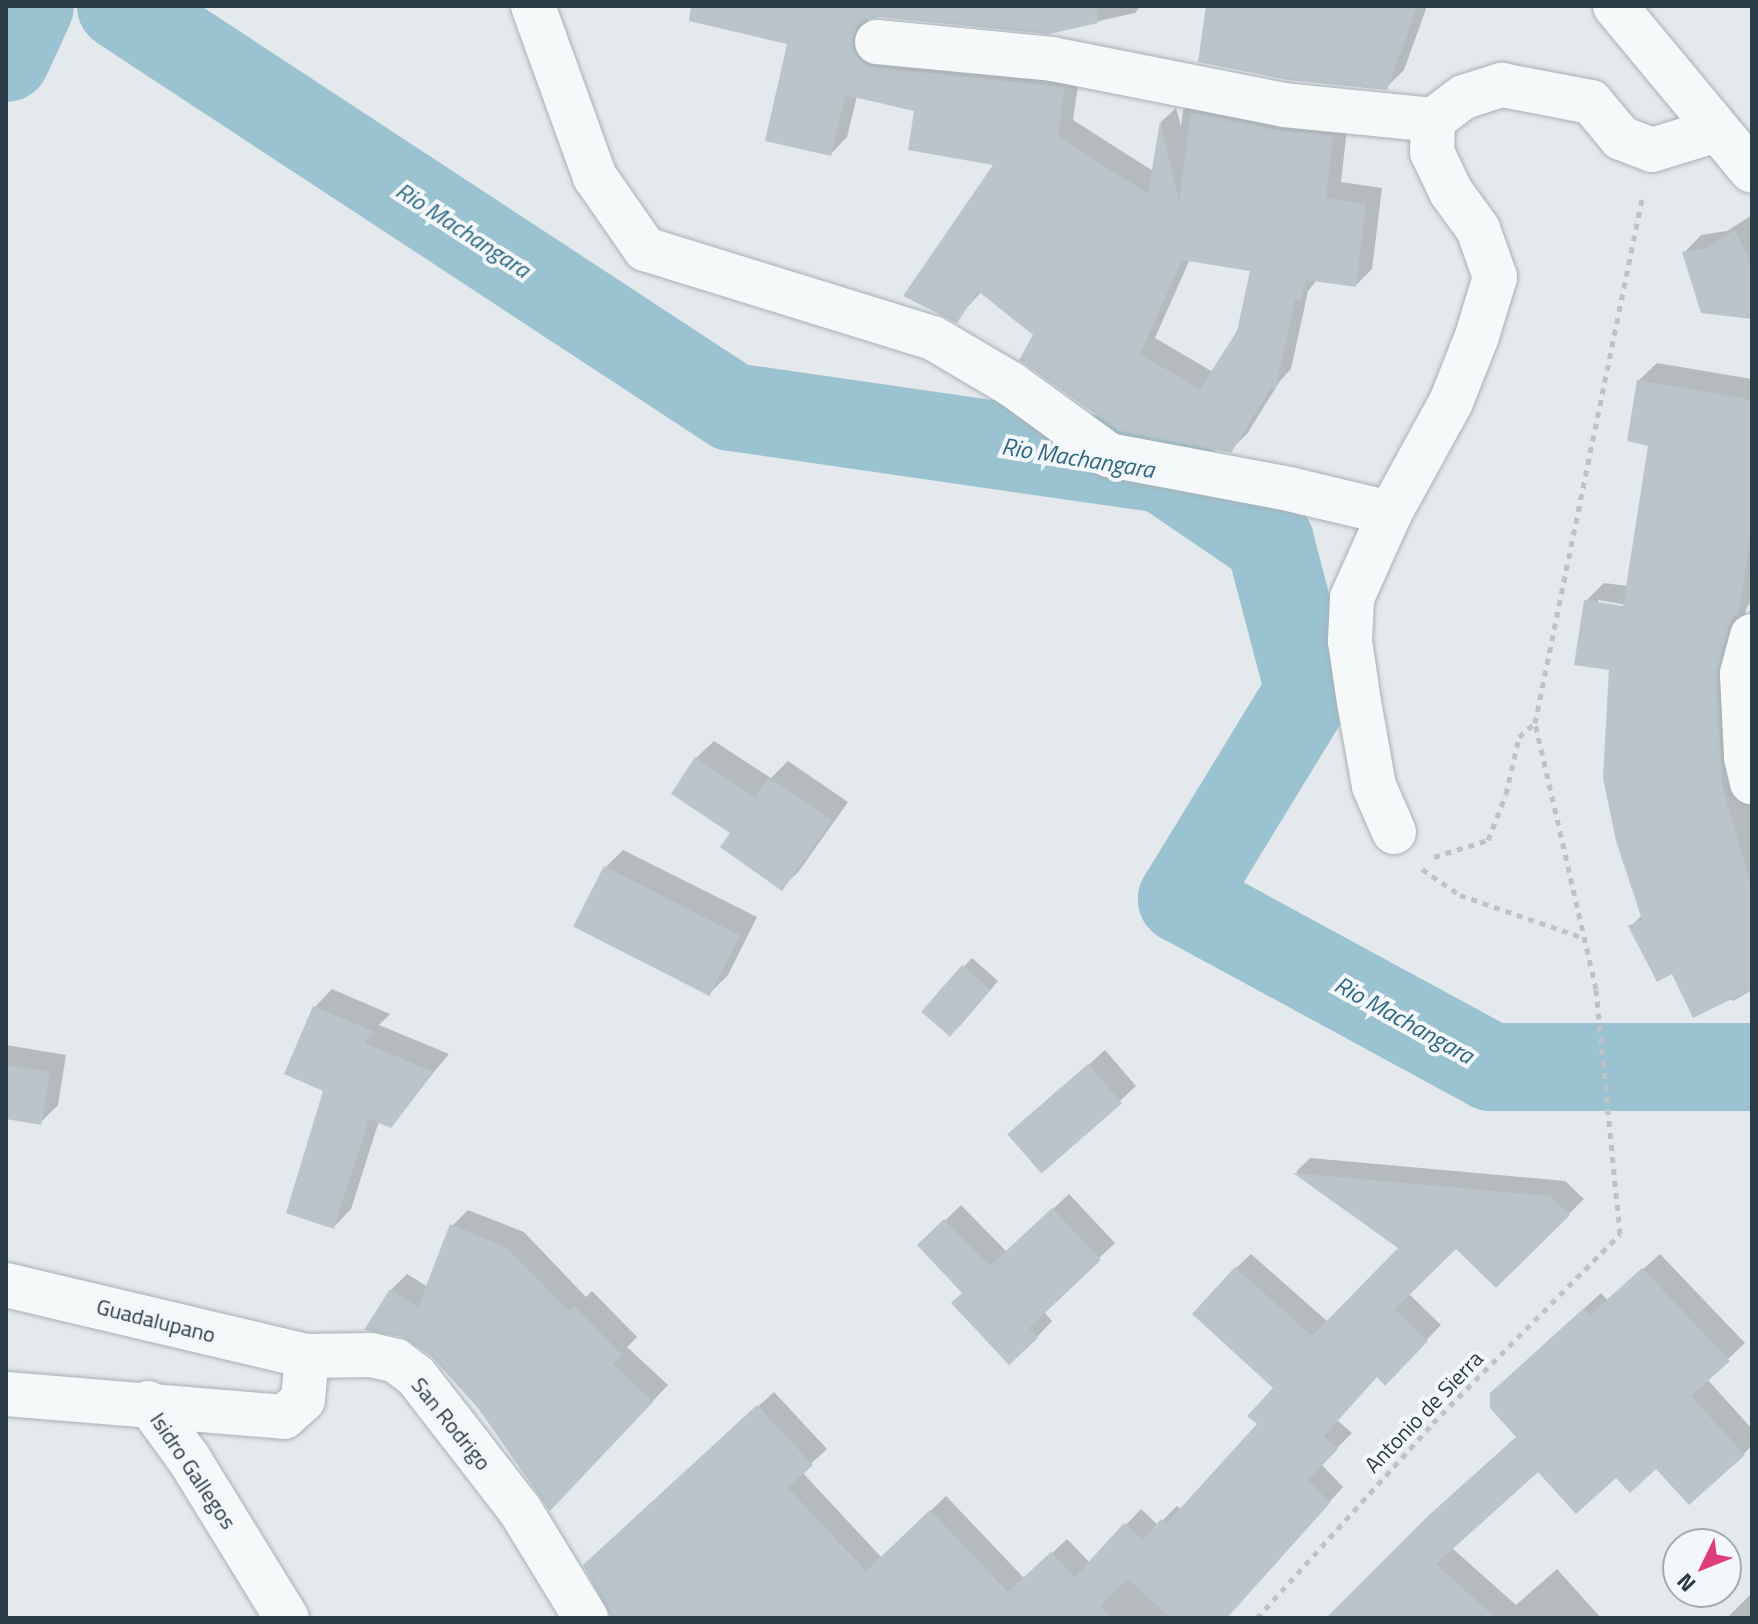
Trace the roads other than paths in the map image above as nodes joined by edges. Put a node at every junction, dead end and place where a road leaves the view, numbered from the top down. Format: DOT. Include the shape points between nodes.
graph roads {
  1 [pos="533,6"];
  2 [pos="1615,6"];
  3 [pos="877,42"];
  4 [pos="1433,120"];
  5 [pos="1717,130"];
  6 [pos="1752,171"];
  7 [pos="1390,513"];
  8 [pos="1752,636"];
  9 [pos="1752,782"];
  10 [pos="1401,845"];
  11 [pos="6,1285"];
  12 [pos="307,1356"];
  13 [pos="6,1394"];
  14 [pos="148,1403"];
  15 [pos="287,1618"];
  16 [pos="586,1618"];
  1 -- 7 [label="street" via="595,177 645,249 933,338 1011,384 1109,455"];
  2 -- 5 [label="street"];
  3 -- 4 [label="street" via="1052,59 1284,105"];
  4 -- 5 [label="street" via="1464,97 1502,85 1591,102 1621,138 1652,150"];
  4 -- 7 [label="street" via="1432,152 1451,192 1478,229 1495,277 1451,402"];
  5 -- 6 [label="street"];
  7 -- 10 [label="street" via="1352,598 1350,641 1374,786"];
  8 -- 9 [label="street" via="1742,674"];
  11 -- 12 [label="street, Guadalupano"];
  12 -- 14 [label="street" via="303,1400 284,1417"];
  12 -- 16 [label="street, San Rodrigo" via="371,1355 396,1361 416,1376 520,1510"];
  13 -- 14 [label="street, Isidro Gallegos"];
  14 -- 15 [label="street, Isidro Gallegos" via="189,1459"];
}
